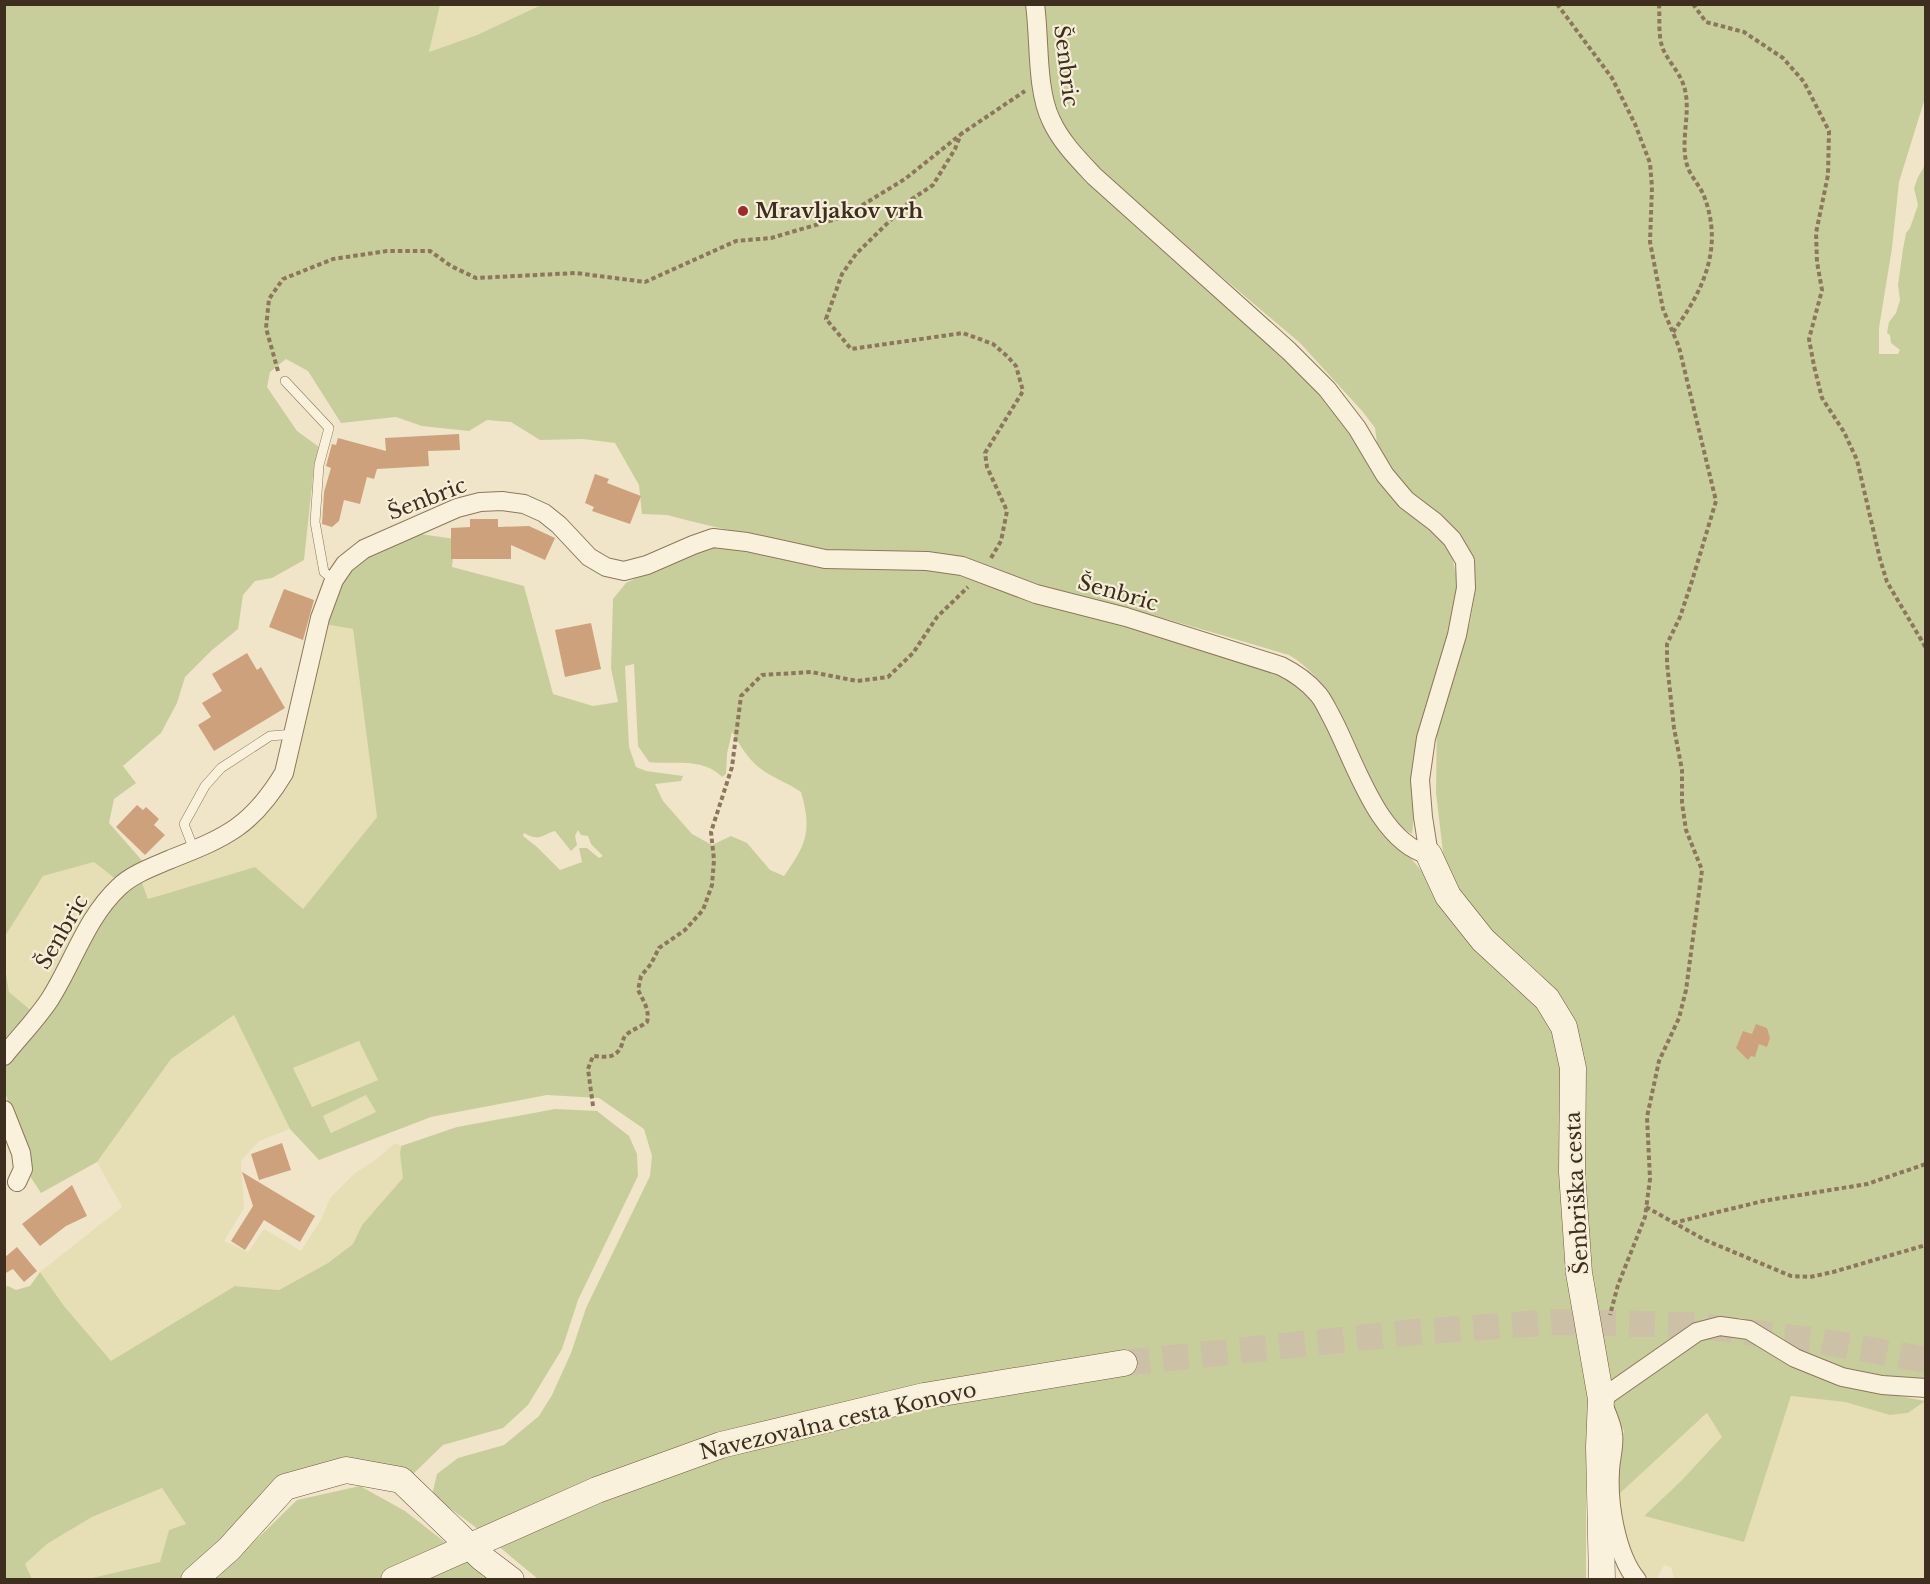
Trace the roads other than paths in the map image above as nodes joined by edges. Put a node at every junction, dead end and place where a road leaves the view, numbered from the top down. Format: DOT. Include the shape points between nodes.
graph roads {
  1 [pos="1035,4"];
  2 [pos="285,381"];
  3 [pos="334,580"];
  4 [pos="294,734"];
  5 [pos="194,850"];
  6 [pos="1429,855"];
  7 [pos="4,1056"];
  8 [pos="4,1110"];
  9 [pos="17,1182"];
  10 [pos="1124,1362"];
  11 [pos="1926,1388"];
  12 [pos="1601,1399"];
  13 [pos="470,1546"];
  14 [pos="194,1580"];
  15 [pos="394,1580"];
  16 [pos="511,1580"];
  17 [pos="1602,1580"];
  18 [pos="1637,1580"];
  1 -- 6 [label="street, Šenbric" via="1044,102 1065,144 1094,176 1327,389 1357,428 1385,475 1406,500 1452,539 1465,561 1466,588 1457,635 1426,738 1420,780"];
  2 -- 3 [label="lane" via="329,428 319,465 315,522 324,572"];
  3 -- 4 [label="street, Šenbric" via="320,618"];
  3 -- 6 [label="street, Šenbric" via="345,564 364,549 457,508 502,501 524,504 544,513 589,557 624,571 713,538 825,559 927,561 962,566 1036,594 1126,617 1302,676 1319,694 1378,812 1398,837"];
  4 -- 5 [label="street, Šenbric" via="284,772 253,815 233,832"];
  4 -- 5 [label="lane" via="270,736 221,768 204,786 184,824"];
  5 -- 7 [label="street, Šenbric" via="121,884 100,906 49,1000"];
  6 -- 12 [label="street, Šenbriška cesta" via="1448,896 1483,940 1547,999 1564,1027 1573,1068 1572,1172 1579,1273"];
  8 -- 9 [label="street" via="21,1153 23,1169"];
  10 -- 13 [label="street, Navezovalna cesta Konovo" via="924,1396 722,1445 597,1491"];
  11 -- 12 [label="street" via="1842,1377 1795,1358 1749,1330 1719,1326 1697,1332"];
  12 -- 17 [label="street, Šenbriška cesta"];
  12 -- 18 [label="street" via="1614,1436 1608,1491 1618,1542"];
  13 -- 14 [label="street" via="401,1480 346,1470 285,1487 229,1549"];
  13 -- 15 [label="street, Navezovalna cesta Konovo"];
  13 -- 16 [label="street"];
}
